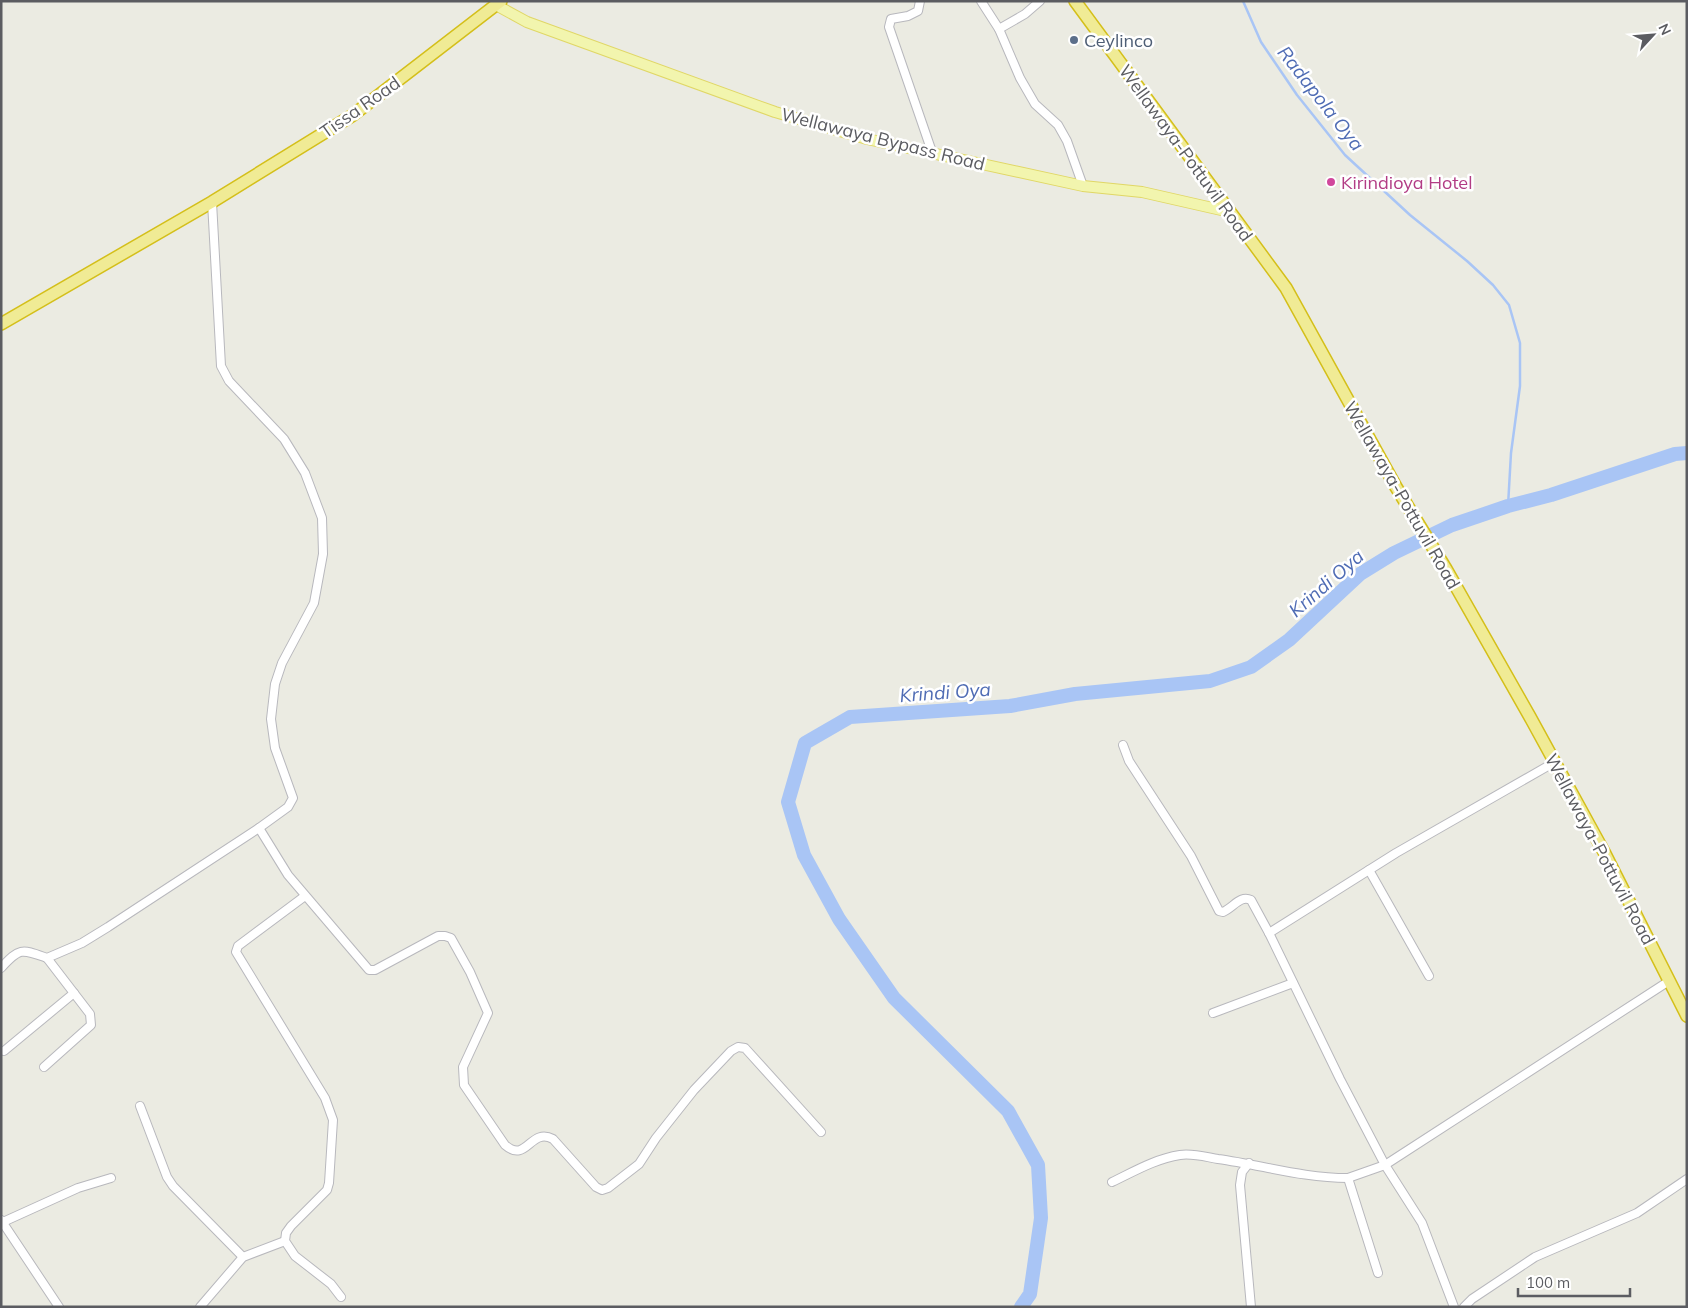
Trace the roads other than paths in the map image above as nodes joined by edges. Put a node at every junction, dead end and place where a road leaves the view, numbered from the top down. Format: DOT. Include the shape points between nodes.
graph roads {
  1 [pos="920,1"];
  2 [pos="981,1"];
  3 [pos="1040,1"];
  4 [pos="1075,1"];
  5 [pos="498,3"];
  6 [pos="999,29"];
  7 [pos="932,152"];
  8 [pos="1082,186"];
  9 [pos="212,202"];
  10 [pos="1230,212"];
  11 [pos="1,324"];
  12 [pos="1123,745"];
  13 [pos="1555,762"];
  14 [pos="259,828"];
  15 [pos="1369,870"];
  16 [pos="305,896"];
  17 [pos="1269,933"];
  18 [pos="47,958"];
  19 [pos="1,968"];
  20 [pos="1429,976"];
  21 [pos="1668,981"];
  22 [pos="1293,983"];
  23 [pos="74,993"];
  24 [pos="1213,1014"];
  25 [pos="1687,1016"];
  26 [pos="4,1051"];
  27 [pos="44,1066"];
  28 [pos="140,1106"];
  29 [pos="821,1132"];
  30 [pos="1248,1163"];
  31 [pos="1385,1164"];
  32 [pos="111,1178"];
  33 [pos="1348,1178"];
  34 [pos="1687,1179"];
  35 [pos="1112,1182"];
  36 [pos="2,1221"];
  37 [pos="285,1241"];
  38 [pos="243,1257"];
  39 [pos="1378,1273"];
  40 [pos="341,1296"];
  41 [pos="59,1307"];
  42 [pos="200,1307"];
  43 [pos="1251,1307"];
  44 [pos="1454,1307"];
  45 [pos="1464,1307"];
  1 -- 7 [label="street" via="918,11 891,19 889,27"];
  2 -- 6 [label="street"];
  3 -- 6 [label="street"];
  4 -- 10 [label="highway, Wellawaya-Pottuvil Road"];
  5 -- 7 [label="main road, Wellawaya Bypass Road" via="527,22 774,112 867,139"];
  5 -- 9 [label="highway, Tissa Road" via="353,115"];
  6 -- 8 [label="street" via="1035,104 1058,125 1068,141"];
  7 -- 8 [label="main road, Wellawaya Bypass Road"];
  8 -- 10 [label="main road, Wellawaya Bypass Road" via="1142,192"];
  9 -- 11 [label="highway, Tissa Road"];
  9 -- 14 [label="street" via="221,366 229,381 284,439 305,473 322,518 324,554 314,603 282,663 275,684 271,718 275,748 294,798 288,807"];
  10 -- 13 [label="highway, Wellawaya-Pottuvil Road" via="1286,288 1396,487"];
  12 -- 17 [label="street" via="1129,761 1191,856 1219,910 1231,909 1242,898 1248,898"];
  13 -- 15 [label="street"];
  13 -- 21 [label="highway, Wellawaya-Pottuvil Road"];
  14 -- 16 [label="street"];
  14 -- 18 [label="street" via="102,931"];
  15 -- 17 [label="street"];
  15 -- 20 [label="street"];
  16 -- 29 [label="street" via="369,970 375,970 438,936 450,938 488,1012 463,1067 464,1085 512,1151 519,1151 547,1136 596,1188 608,1188 639,1164 694,1090 738,1047 744,1048"];
  16 -- 37 [label="street" via="238,946 236,952 325,1098 334,1120 327,1190 291,1226"];
  17 -- 22 [label="street"];
  18 -- 19 [label="street" via="26,951 14,954"];
  18 -- 23 [label="street"];
  21 -- 25 [label="highway, Wellawaya-Pottuvil Road"];
  21 -- 31 [label="street"];
  22 -- 24 [label="street"];
  22 -- 31 [label="street"];
  23 -- 26 [label="street"];
  23 -- 27 [label="street" via="90,1014 91,1025"];
  28 -- 38 [label="street" via="173,1186"];
  30 -- 33 [label="street" via="1324,1178"];
  30 -- 35 [label="street" via="1182,1154 1156,1160"];
  30 -- 43 [label="street" via="1242,1172 1240,1185"];
  31 -- 33 [label="street"];
  31 -- 44 [label="street" via="1422,1223"];
  32 -- 36 [label="street" via="78,1188"];
  33 -- 39 [label="street"];
  34 -- 45 [label="street" via="1637,1213 1535,1257"];
  36 -- 41 [label="street"];
  37 -- 38 [label="street"];
  37 -- 40 [label="street" via="295,1256"];
  38 -- 42 [label="street"];
}
